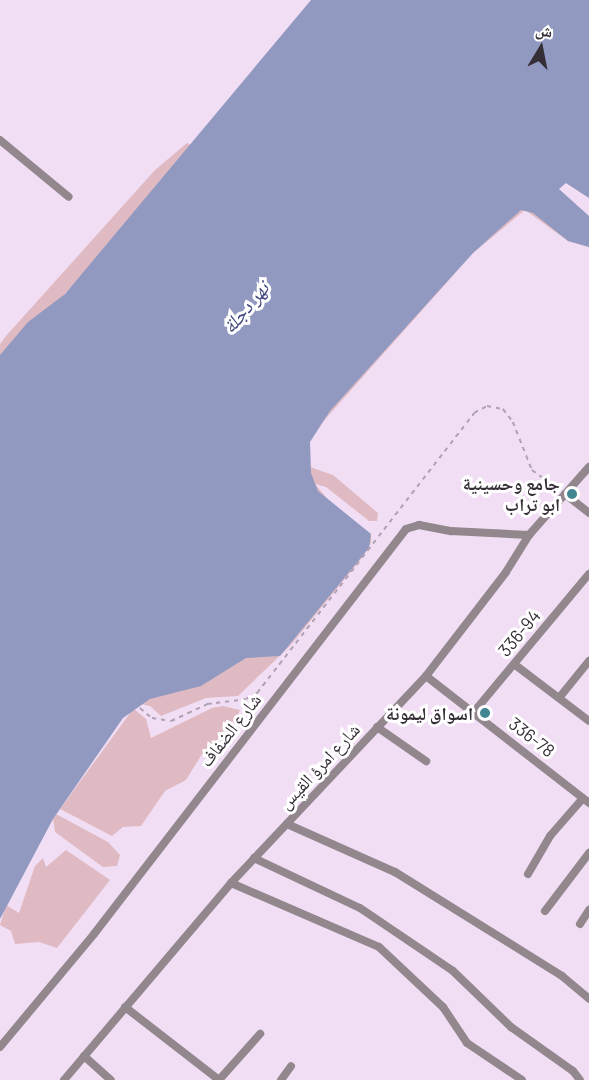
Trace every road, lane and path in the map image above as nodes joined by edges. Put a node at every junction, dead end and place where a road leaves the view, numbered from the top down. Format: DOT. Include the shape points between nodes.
graph roads {
  1 [pos="0,140"];
  2 [pos="69,197"];
  3 [pos="589,467"];
  4 [pos="565,494"];
  5 [pos="589,513"];
  6 [pos="529,535"];
  7 [pos="588,576"];
  8 [pos="589,661"];
  9 [pos="514,664"];
  10 [pos="426,676"];
  11 [pos="559,698"];
  12 [pos="140,708"];
  13 [pos="473,713"];
  14 [pos="589,721"];
  15 [pos="377,727"];
  16 [pos="426,761"];
  17 [pos="586,801"];
  18 [pos="287,824"];
  19 [pos="589,853"];
  20 [pos="254,858"];
  21 [pos="528,874"];
  22 [pos="231,883"];
  23 [pos="589,910"];
  24 [pos="545,911"];
  25 [pos="580,924"];
  26 [pos="589,999"];
  27 [pos="125,1007"];
  28 [pos="260,1034"];
  29 [pos="0,1047"];
  30 [pos="84,1056"];
  31 [pos="291,1066"];
  32 [pos="64,1080"];
  33 [pos="111,1080"];
  34 [pos="219,1080"];
  35 [pos="281,1080"];
  36 [pos="522,1080"];
  37 [pos="580,1080"];
  1 -- 2 [label="street"];
  3 -- 4 [label="street, شارع امرؤ القيس"];
  4 -- 5 [label="street"];
  4 -- 6 [label="street, شارع امرؤ القيس"];
  4 -- 12 [label="path" via="532,470 513,422 503,409 487,406 474,414 257,693 246,699 207,704 171,721 152,718"];
  6 -- 10 [label="street, شارع امرؤ القيس" via="506,572"];
  6 -- 29 [label="street, شارع الضفاف" via="451,531 419,525 406,529 94,934"];
  7 -- 9 [label="street, 336-94"];
  8 -- 11 [label="street"];
  9 -- 11 [label="street"];
  9 -- 13 [label="street, 336-94"];
  10 -- 13 [label="street, 336-78"];
  10 -- 15 [label="street, شارع امرؤ القيس"];
  11 -- 14 [label="street"];
  13 -- 17 [label="street, 336-78"];
  15 -- 16 [label="street"];
  15 -- 18 [label="street, شارع امرؤ القيس"];
  17 -- 21 [label="street" via="550,836"];
  18 -- 20 [label="street, شارع امرؤ القيس"];
  18 -- 26 [label="street" via="395,872 562,976"];
  19 -- 24 [label="street"];
  20 -- 22 [label="street, شارع امرؤ القيس"];
  20 -- 37 [label="street" via="360,908 453,971 512,1027"];
  22 -- 27 [label="street, شارع امرؤ القيس"];
  22 -- 36 [label="street" via="379,947 443,1006 466,1043"];
  23 -- 25 [label="street"];
  27 -- 30 [label="street, شارع امرؤ القيس"];
  27 -- 34 [label="street"];
  28 -- 34 [label="street"];
  30 -- 32 [label="street, شارع امرؤ القيس"];
  30 -- 33 [label="street"];
  31 -- 35 [label="street"];
}
